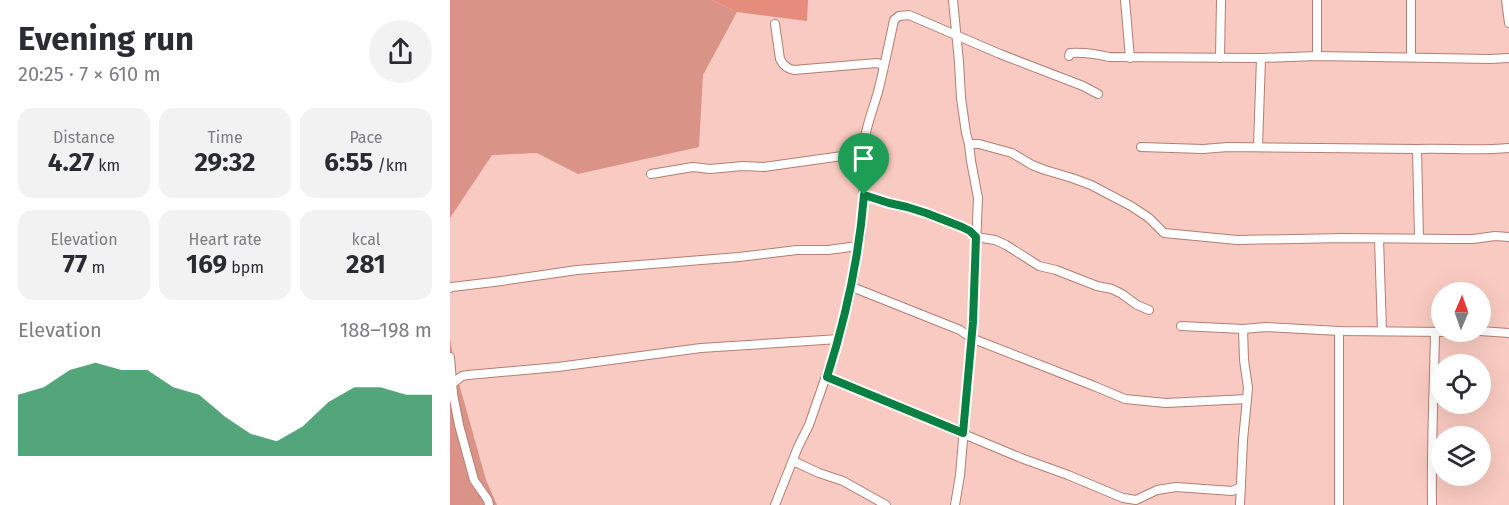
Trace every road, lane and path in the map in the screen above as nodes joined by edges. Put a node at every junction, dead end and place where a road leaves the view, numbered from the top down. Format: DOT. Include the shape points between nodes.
graph roads {
  1 [pos="953,0"];
  2 [pos="1125,0"];
  3 [pos="1221,0"];
  4 [pos="1317,0"];
  5 [pos="1411,0"];
  6 [pos="1506,0"];
  7 [pos="1509,23"];
  8 [pos="774,24"];
  9 [pos="957,35"];
  10 [pos="1069,56"];
  11 [pos="1317,56"];
  12 [pos="1130,57"];
  13 [pos="1411,57"];
  14 [pos="1220,58"];
  15 [pos="1261,58"];
  16 [pos="1509,58"];
  17 [pos="883,68"];
  18 [pos="1098,94"];
  19 [pos="969,144"];
  20 [pos="1141,147"];
  21 [pos="1258,147"];
  22 [pos="1509,148"];
  23 [pos="1417,149"];
  24 [pos="863,158"];
  25 [pos="651,174"];
  26 [pos="864,195"];
  27 [pos="976,237"];
  28 [pos="1509,237"];
  29 [pos="1419,238"];
  30 [pos="1379,239"];
  31 [pos="858,246"];
  32 [pos="852,287"];
  33 [pos="450,288"];
  34 [pos="1149,310"];
  35 [pos="1181,326"];
  36 [pos="1243,329"];
  37 [pos="1339,331"];
  38 [pos="1382,331"];
  39 [pos="1431,332"];
  40 [pos="1491,332"];
  41 [pos="1509,333"];
  42 [pos="971,338"];
  43 [pos="839,339"];
  44 [pos="1435,342"];
  45 [pos="450,357"];
  46 [pos="827,377"];
  47 [pos="453,383"];
  48 [pos="1246,399"];
  49 [pos="963,433"];
  50 [pos="793,461"];
  51 [pos="1236,489"];
  52 [pos="1240,501"];
  53 [pos="489,505"];
  54 [pos="775,505"];
  55 [pos="886,505"];
  56 [pos="955,505"];
  57 [pos="1340,505"];
  58 [pos="1432,505"];
  1 -- 9 [label="street"];
  2 -- 12 [label="street"];
  3 -- 14 [label="street"];
  4 -- 11 [label="street"];
  5 -- 13 [label="street"];
  6 -- 7 [label="street"];
  8 -- 17 [label="street" via="780,59 789,69 877,63 883,64"];
  9 -- 17 [label="street" via="909,15 899,16 894,20"];
  9 -- 18 [label="street"];
  9 -- 19 [label="street"];
  10 -- 12 [label="street" via="1080,52"];
  11 -- 13 [label="street"];
  11 -- 15 [label="street"];
  12 -- 14 [label="street"];
  13 -- 16 [label="street"];
  14 -- 15 [label="street"];
  15 -- 21 [label="street"];
  17 -- 24 [label="street"];
  19 -- 27 [label="street" via="978,198"];
  19 -- 30 [label="street" via="1012,153 1032,165 1091,185 1131,206 1164,233 1237,240"];
  20 -- 21 [label="street"];
  21 -- 23 [label="street"];
  22 -- 23 [label="street"];
  23 -- 29 [label="street"];
  24 -- 25 [label="street" via="842,156 764,167 693,167"];
  24 -- 26 [label="street"];
  26 -- 27 [label="street" via="926,213"];
  26 -- 31 [label="street"];
  27 -- 34 [label="street" via="1006,245 1039,266 1112,289"];
  27 -- 42 [label="street"];
  28 -- 29 [label="street"];
  29 -- 30 [label="street"];
  30 -- 38 [label="street"];
  31 -- 32 [label="street"];
  31 -- 33 [label="street" via="577,270"];
  32 -- 42 [label="street" via="960,330"];
  32 -- 43 [label="street"];
  35 -- 36 [label="street"];
  36 -- 37 [label="street"];
  36 -- 48 [label="street"];
  37 -- 38 [label="street"];
  37 -- 57 [label="street"];
  38 -- 39 [label="street"];
  40 -- 41 [label="street"];
  42 -- 48 [label="street" via="1125,399 1167,403"];
  42 -- 49 [label="street"];
  43 -- 46 [label="street"];
  43 -- 47 [label="street" via="701,348 468,375"];
  44 -- 58 [label="street"];
  45 -- 47 [label="street"];
  46 -- 49 [label="street"];
  46 -- 50 [label="street"];
  47 -- 53 [label="street" via="469,465"];
  48 -- 51 [label="street"];
  49 -- 51 [label="street" via="1131,500 1176,487"];
  49 -- 56 [label="street"];
  50 -- 54 [label="street"];
  50 -- 55 [label="street" via="843,481"];
  51 -- 52 [label="street"];
}
